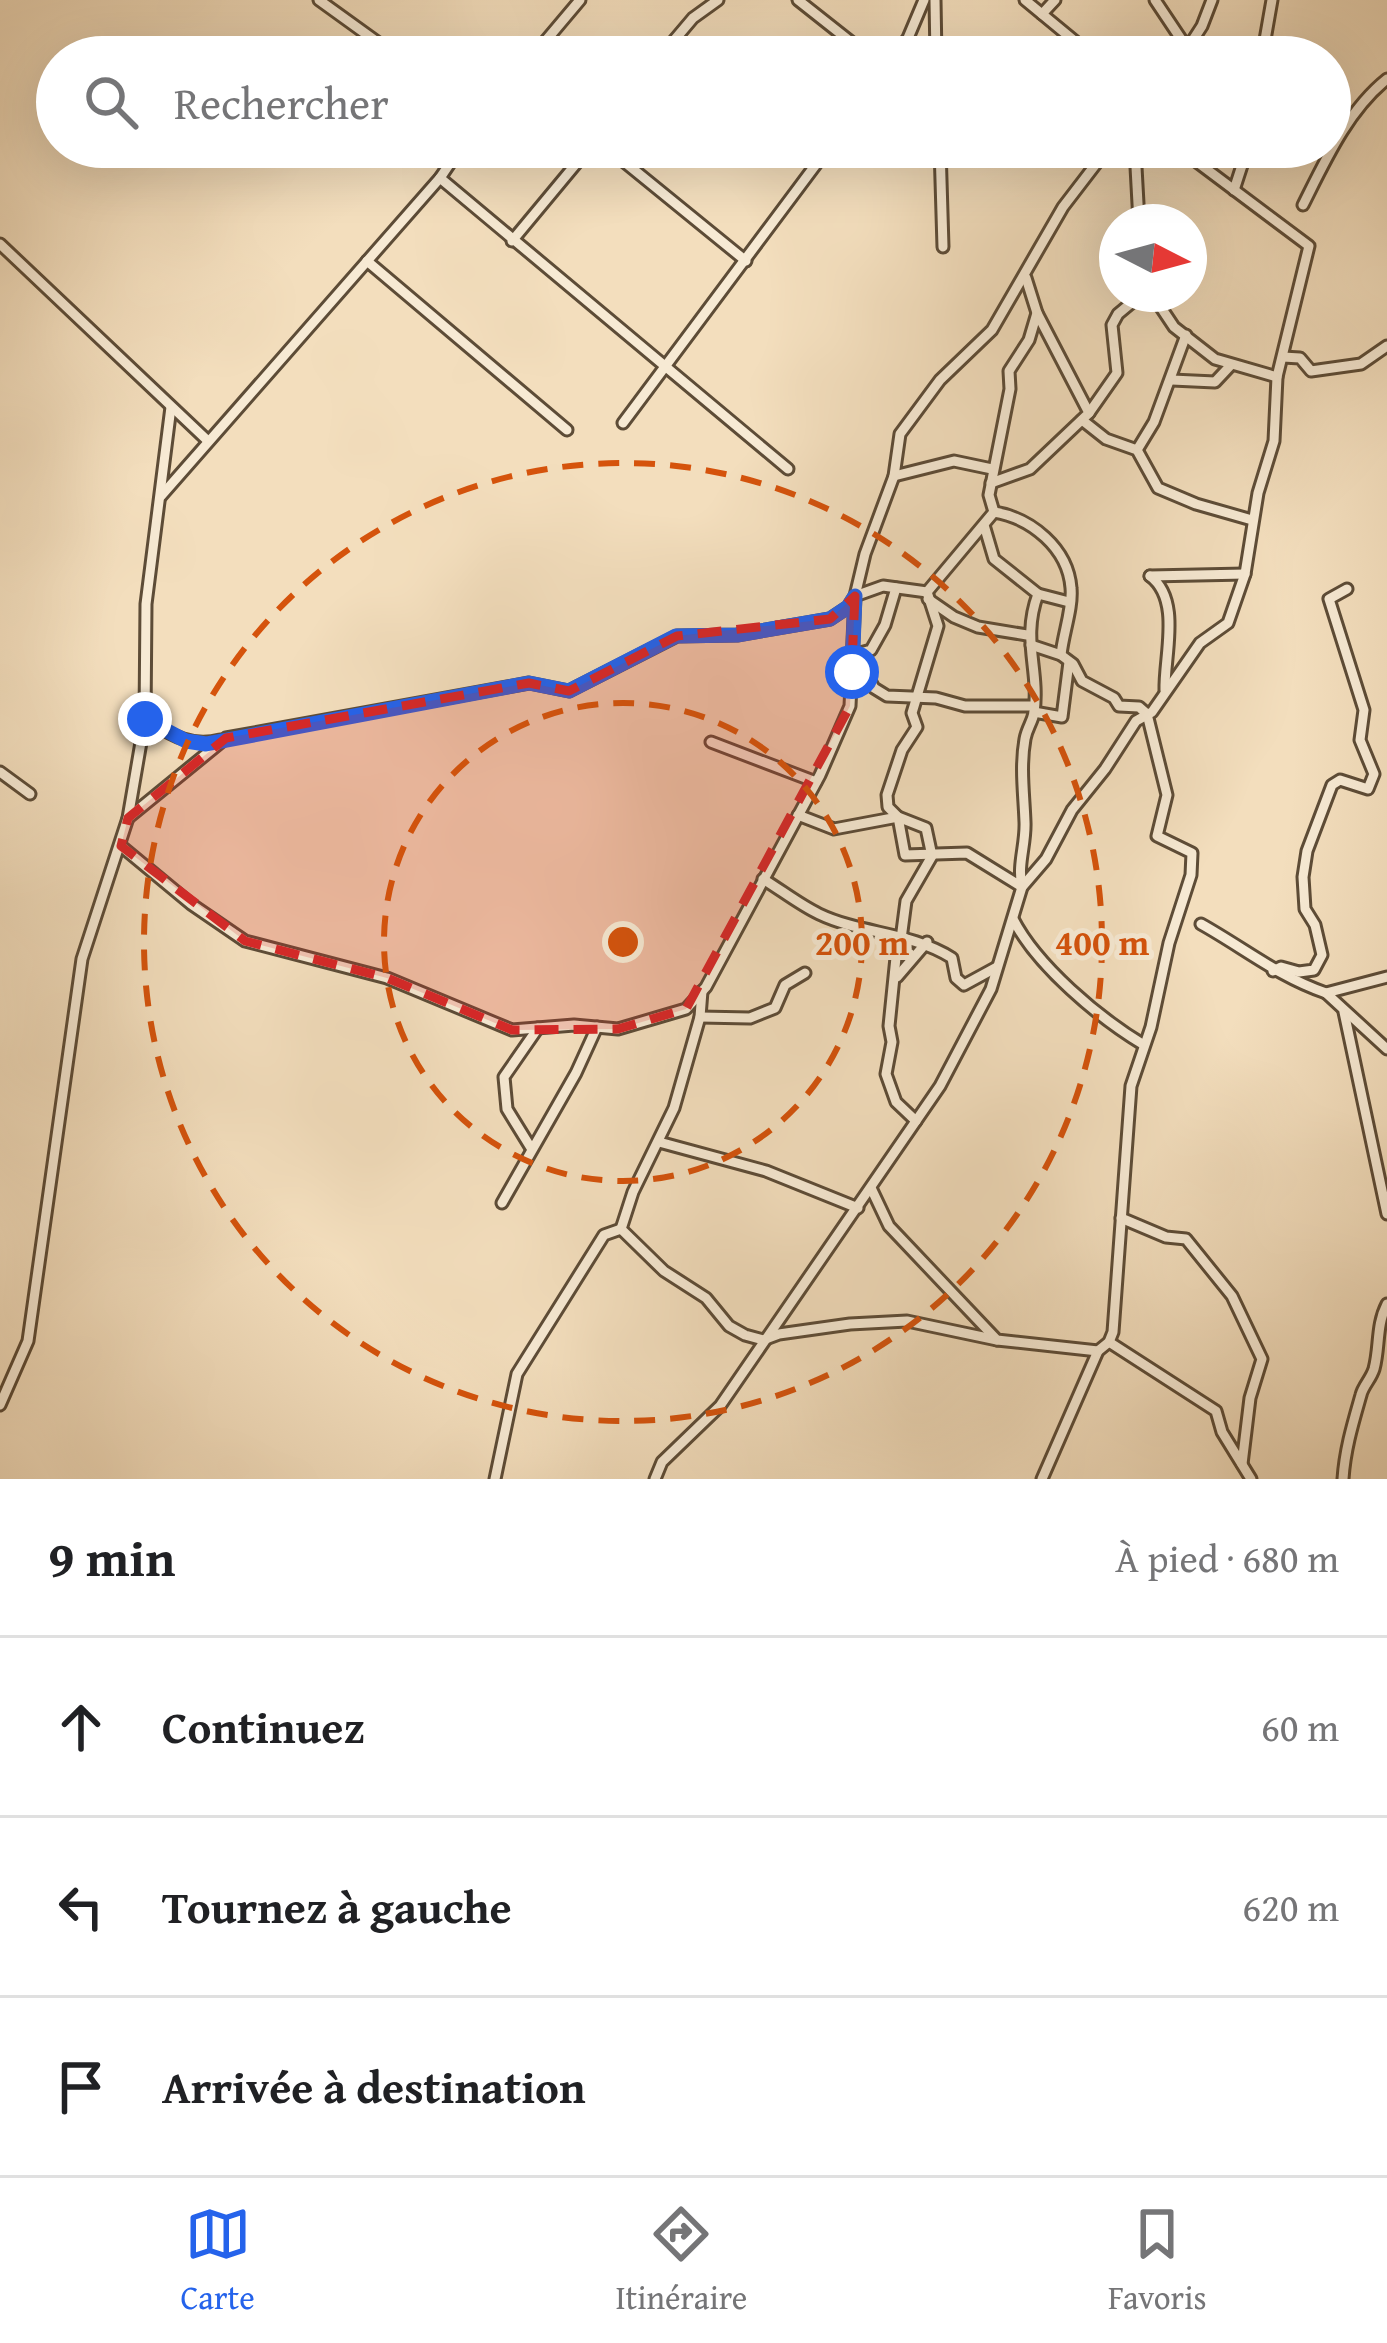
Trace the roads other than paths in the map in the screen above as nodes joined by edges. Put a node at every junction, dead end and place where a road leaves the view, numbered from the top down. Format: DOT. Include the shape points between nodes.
graph roads {
  1 [pos="319,0"];
  2 [pos="580,0"];
  3 [pos="718,0"];
  4 [pos="798,0"];
  5 [pos="924,0"];
  6 [pos="935,0"];
  7 [pos="1025,0"];
  8 [pos="1055,0"];
  9 [pos="1154,0"];
  10 [pos="1272,0"];
  11 [pos="1207,4"];
  12 [pos="1042,14"];
  13 [pos="369,36"];
  14 [pos="550,36"];
  15 [pos="678,36"];
  16 [pos="843,36"];
  17 [pos="909,36"];
  18 [pos="936,36"];
  19 [pos="1069,36"];
  20 [pos="1180,36"];
  21 [pos="1196,36"];
  22 [pos="1266,36"];
  23 [pos="1386,81"];
  24 [pos="1351,124"];
  25 [pos="447,168"];
  26 [pos="573,168"];
  27 [pos="631,168"];
  28 [pos="815,168"];
  29 [pos="941,168"];
  30 [pos="1092,168"];
  31 [pos="1136,168"];
  32 [pos="1205,168"];
  33 [pos="1241,168"];
  34 [pos="1321,168"];
  35 [pos="440,178"];
  36 [pos="1234,190"];
  37 [pos="1138,204"];
  38 [pos="1303,205"];
  39 [pos="512,241"];
  40 [pos="0,244"];
  41 [pos="943,247"];
  42 [pos="367,261"];
  43 [pos="746,261"];
  44 [pos="1026,278"];
  45 [pos="1120,312"];
  46 [pos="1162,312"];
  47 [pos="1037,313"];
  48 [pos="1186,335"];
  49 [pos="1387,346"];
  50 [pos="1283,357"];
  51 [pos="1230,366"];
  52 [pos="666,368"];
  53 [pos="1277,377"];
  54 [pos="1172,380"];
  55 [pos="171,407"];
  56 [pos="1085,416"];
  57 [pos="623,423"];
  58 [pos="567,430"];
  59 [pos="208,441"];
  60 [pos="1137,450"];
  61 [pos="788,469"];
  62 [pos="992,469"];
  63 [pos="894,476"];
  64 [pos="991,483"];
  65 [pos="158,500"];
  66 [pos="994,512"];
  67 [pos="1252,520"];
  68 [pos="984,525"];
  69 [pos="1245,574"];
  70 [pos="896,588"];
  71 [pos="1347,589"];
  72 [pos="1038,594"];
  73 [pos="927,595"];
  74 [pos="855,596"];
  75 [pos="1069,602"];
  76 [pos="1029,640"];
  77 [pos="853,655"];
  78 [pos="1065,658"];
  79 [pos="852,672"];
  80 [pos="1166,692"];
  81 [pos="917,699"];
  82 [pos="1034,709"];
  83 [pos="1147,714"];
  84 [pos="145,719"];
  85 [pos="226,738"];
  86 [pos="711,742"];
  87 [pos="0,772"];
  88 [pos="816,782"];
  89 [pos="30,794"];
  90 [pos="799,815"];
  91 [pos="898,817"];
  92 [pos="128,818"];
  93 [pos="122,846"];
  94 [pos="932,856"];
  95 [pos="763,879"];
  96 [pos="1022,887"];
  97 [pos="1013,919"];
  98 [pos="1201,924"];
  99 [pos="900,939"];
  100 [pos="927,942"];
  101 [pos="997,968"];
  102 [pos="1273,971"];
  103 [pos="805,973"];
  104 [pos="897,977"];
  105 [pos="1387,977"];
  106 [pos="702,991"];
  107 [pos="1326,993"];
  108 [pos="1344,1012"];
  109 [pos="700,1017"];
  110 [pos="597,1027"];
  111 [pos="538,1028"];
  112 [pos="1144,1045"];
  113 [pos="1387,1049"];
  114 [pos="916,1121"];
  115 [pos="659,1142"];
  116 [pos="531,1148"];
  117 [pos="871,1189"];
  118 [pos="502,1203"];
  119 [pos="858,1208"];
  120 [pos="1387,1214"];
  121 [pos="1121,1218"];
  122 [pos="621,1228"];
  123 [pos="1387,1304"];
  124 [pos="763,1340"];
  125 [pos="997,1340"];
  126 [pos="1109,1342"];
  127 [pos="1098,1351"];
  128 [pos="0,1405"];
  129 [pos="1242,1464"];
  130 [pos="494,1479"];
  131 [pos="655,1479"];
  132 [pos="1042,1479"];
  133 [pos="1251,1479"];
  134 [pos="1342,1479"];
  1 -- 13 [label="street"];
  2 -- 14 [label="street"];
  3 -- 15 [label="street"];
  4 -- 16 [label="street"];
  5 -- 17 [label="street"];
  6 -- 18 [label="street"];
  7 -- 12 [label="street"];
  8 -- 12 [label="street"];
  9 -- 20 [label="street"];
  10 -- 22 [label="street"];
  11 -- 21 [label="street"];
  12 -- 19 [label="street"];
  23 -- 24 [label="street"];
  25 -- 35 [label="street"];
  26 -- 39 [label="street"];
  27 -- 43 [label="street"];
  28 -- 43 [label="street"];
  29 -- 41 [label="street"];
  30 -- 44 [label="street"];
  31 -- 37 [label="street"];
  32 -- 36 [label="street"];
  33 -- 36 [label="street"];
  34 -- 38 [label="street"];
  35 -- 39 [label="street"];
  35 -- 42 [label="street"];
  36 -- 50 [label="street" via="1310,246"];
  39 -- 52 [label="street"];
  40 -- 55 [label="street"];
  42 -- 58 [label="street"];
  42 -- 59 [label="street"];
  43 -- 52 [label="street"];
  44 -- 47 [label="street"];
  44 -- 63 [label="street" via="992,330 900,434"];
  45 -- 56 [label="street" via="1112,325 1117,373"];
  46 -- 48 [label="street"];
  47 -- 56 [label="street"];
  47 -- 62 [label="street" via="1009,370"];
  48 -- 51 [label="street"];
  48 -- 54 [label="street"];
  49 -- 50 [label="street" via="1361,364 1311,371 1300,358"];
  50 -- 53 [label="street"];
  51 -- 53 [label="street"];
  51 -- 54 [label="street" via="1215,382"];
  52 -- 57 [label="street"];
  52 -- 61 [label="street"];
  53 -- 67 [label="street" via="1274,441"];
  54 -- 60 [label="street"];
  55 -- 59 [label="street"];
  55 -- 65 [label="street"];
  56 -- 60 [label="street" via="1106,439"];
  56 -- 64 [label="street" via="1030,470"];
  59 -- 65 [label="street"];
  60 -- 67 [label="street" via="1159,488"];
  62 -- 63 [label="street" via="954,461"];
  62 -- 64 [label="street"];
  63 -- 74 [label="street"];
  64 -- 66 [label="street"];
  65 -- 84 [label="street"];
  66 -- 68 [label="street"];
  66 -- 75 [label="street" via="1013,515 1060,553"];
  67 -- 69 [label="street"];
  68 -- 72 [label="street" via="994,559"];
  68 -- 73 [label="street"];
  69 -- 80 [label="street" via="1228,623 1200,643"];
  69 -- 80 [label="street" via="1150,576 1168,614"];
  70 -- 73 [label="street"];
  70 -- 74 [label="street"];
  70 -- 77 [label="street" via="871,650"];
  71 -- 102 [label="street" via="1329,599 1364,710 1360,740 1373,774 1368,788 1332,785 1306,851 1305,909 1322,956 1314,970"];
  72 -- 75 [label="street"];
  72 -- 76 [label="street"];
  73 -- 76 [label="street" via="953,617"];
  73 -- 81 [label="street" via="938,626"];
  74 -- 77 [label="street"];
  74 -- 85 [label="street" via="830,619 676,636 569,691 529,683"];
  75 -- 78 [label="street"];
  76 -- 78 [label="street"];
  76 -- 82 [label="street"];
  77 -- 79 [label="street"];
  78 -- 82 [label="street" via="1063,717"];
  78 -- 83 [label="street" via="1094,690"];
  79 -- 81 [label="street" via="887,696"];
  79 -- 88 [label="street" via="850,706"];
  80 -- 83 [label="street"];
  81 -- 82 [label="street"];
  81 -- 91 [label="street" via="917,727 887,796"];
  82 -- 96 [label="street" via="1024,744"];
  83 -- 96 [label="street"];
  83 -- 112 [label="street" via="1167,795 1157,836 1192,854"];
  84 -- 85 [label="street" via="186,741"];
  84 -- 92 [label="street"];
  85 -- 92 [label="street"];
  86 -- 88 [label="street"];
  87 -- 89 [label="street"];
  88 -- 90 [label="street"];
  90 -- 91 [label="street" via="834,829"];
  90 -- 95 [label="street"];
  91 -- 94 [label="street" via="926,828"];
  91 -- 94 [label="street" via="905,855"];
  92 -- 93 [label="street"];
  93 -- 111 [label="street" via="245,941 387,978 512,1030"];
  93 -- 128 [label="street" via="82,959 28,1341"];
  94 -- 96 [label="street" via="968,853"];
  94 -- 99 [label="street" via="906,901"];
  95 -- 99 [label="street" via="821,915"];
  95 -- 106 [label="street"];
  96 -- 97 [label="street"];
  97 -- 101 [label="street"];
  97 -- 112 [label="street" via="1026,944"];
  98 -- 102 [label="street"];
  99 -- 100 [label="street"];
  99 -- 104 [label="street"];
  100 -- 101 [label="street" via="952,958 964,986"];
  100 -- 104 [label="street"];
  101 -- 114 [label="street" via="967,1038"];
  102 -- 107 [label="street"];
  103 -- 109 [label="street" via="785,985 775,1008 751,1018"];
  104 -- 114 [label="street" via="886,1074 896,1102"];
  105 -- 107 [label="street"];
  106 -- 109 [label="street"];
  106 -- 110 [label="street" via="686,1010"];
  107 -- 108 [label="street"];
  108 -- 113 [label="street"];
  108 -- 120 [label="street"];
  109 -- 115 [label="street"];
  110 -- 111 [label="street"];
  110 -- 116 [label="street"];
  111 -- 116 [label="street" via="504,1077 507,1109"];
  112 -- 121 [label="street" via="1130,1086"];
  114 -- 117 [label="street"];
  115 -- 119 [label="street" via="766,1171"];
  115 -- 122 [label="street"];
  116 -- 118 [label="street"];
  117 -- 119 [label="street"];
  117 -- 125 [label="street" via="890,1226"];
  119 -- 124 [label="street"];
  121 -- 126 [label="street"];
  121 -- 129 [label="street" via="1186,1239 1232,1296 1262,1359"];
  122 -- 124 [label="street" via="729,1326"];
  122 -- 130 [label="street" via="604,1235 518,1374"];
  123 -- 134 [label="street"];
  124 -- 125 [label="street" via="907,1321"];
  124 -- 131 [label="street" via="720,1406 662,1462"];
  125 -- 127 [label="street"];
  126 -- 127 [label="street"];
  126 -- 129 [label="street" via="1216,1411"];
  127 -- 132 [label="street"];
  129 -- 133 [label="street"];
}
